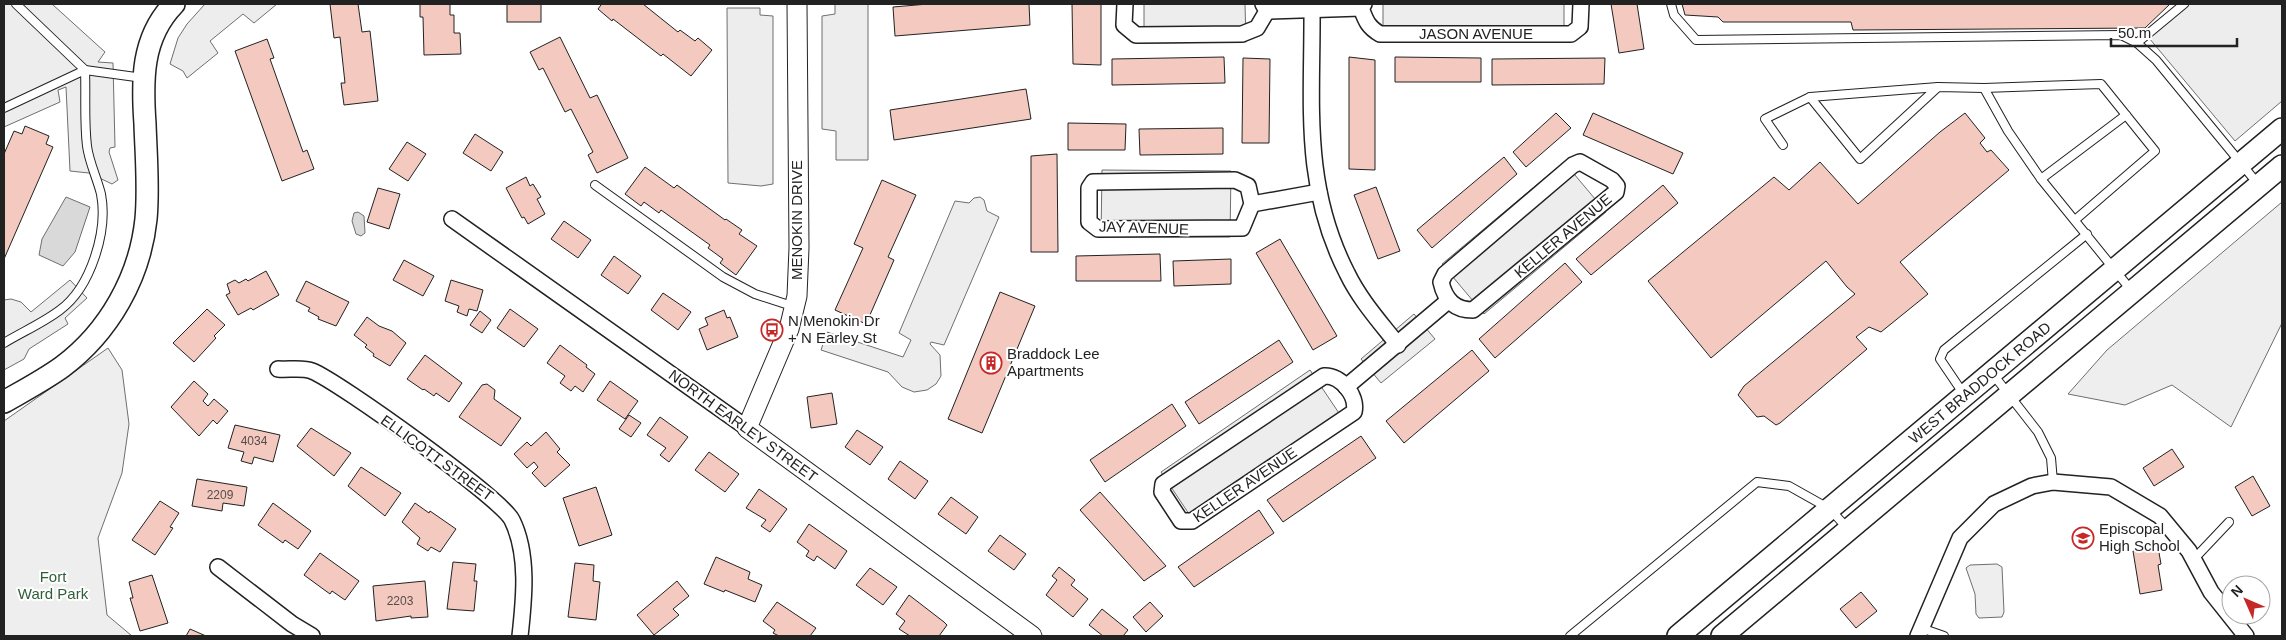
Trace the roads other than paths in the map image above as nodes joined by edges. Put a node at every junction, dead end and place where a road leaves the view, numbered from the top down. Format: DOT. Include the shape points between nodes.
graph roads {
  1 [pos="16,4"];
  2 [pos="174,4"];
  3 [pos="797,4"];
  4 [pos="1125,4"];
  5 [pos="1581,4"];
  6 [pos="1671,4"];
  7 [pos="2184,4"];
  8 [pos="1312,6"];
  9 [pos="1363,6"];
  10 [pos="1265,8"];
  11 [pos="2137,43"];
  12 [pos="85,70"];
  13 [pos="143,78"];
  14 [pos="1938,87"];
  15 [pos="1984,88"];
  16 [pos="1810,96"];
  17 [pos="4,108"];
  18 [pos="2126,115"];
  19 [pos="2282,129"];
  20 [pos="1783,145"];
  21 [pos="2241,164"];
  22 [pos="2282,166"];
  23 [pos="2042,179"];
  24 [pos="595,185"];
  25 [pos="2259,185"];
  26 [pos="1319,192"];
  27 [pos="1252,204"];
  28 [pos="452,219"];
  29 [pos="2075,220"];
  30 [pos="2087,234"];
  31 [pos="2115,270"];
  32 [pos="2132,292"];
  33 [pos="1448,301"];
  34 [pos="795,306"];
  35 [pos="4,343"];
  36 [pos="1398,345"];
  37 [pos="278,369"];
  38 [pos="1992,372"];
  39 [pos="1346,387"];
  40 [pos="1965,395"];
  41 [pos="2009,395"];
  42 [pos="4,402"];
  43 [pos="747,428"];
  44 [pos="2054,482"];
  45 [pos="1830,509"];
  46 [pos="2229,522"];
  47 [pos="1848,529"];
  48 [pos="2194,559"];
  49 [pos="218,567"];
  50 [pos="1919,632"];
  51 [pos="312,636"];
  52 [pos="520,636"];
  53 [pos="1032,636"];
  54 [pos="1570,636"];
  55 [pos="1678,636"];
  56 [pos="1722,636"];
  57 [pos="1944,636"];
  58 [pos="2246,636"];
  1 -- 12 [label="lane"];
  2 -- 13 [label="main road" via="155,30"];
  3 -- 34 [label="street, MENOKIN DRIVE" via="798,266"];
  4 -- 10 [label="street, JASON AVENUE" via="1124,25 1136,36 1242,34 1257,28"];
  5 -- 9 [label="street, JASON AVENUE" via="1580,27 1571,34 1380,34 1367,24"];
  6 -- 11 [label="lane" via="1674,15 1696,40 2121,35"];
  7 -- 11 [label="lane"];
  8 -- 9 [label="street, JASON AVENUE"];
  8 -- 10 [label="street, JASON AVENUE"];
  8 -- 26 [label="street" via="1311,134"];
  11 -- 21 [label="lane" via="2156,60"];
  12 -- 13 [label="lane"];
  12 -- 17 [label="lane"];
  12 -- 35 [label="lane" via="87,147 104,221 100,244 87,274 60,310"];
  13 -- 42 [label="main road" via="146,218 139,255 125,290 103,326 76,355 38,383"];
  14 -- 15 [label="lane"];
  14 -- 16 [label="lane"];
  14 -- 16 [label="lane" via="1860,159"];
  15 -- 18 [label="lane" via="2101,84"];
  15 -- 23 [label="lane" via="2008,131"];
  16 -- 20 [label="lane" via="1765,119"];
  18 -- 23 [label="lane"];
  18 -- 29 [label="lane" via="2155,151"];
  19 -- 21 [label="main road, WEST BRADDOCK ROAD"];
  21 -- 25 [label="lane"];
  21 -- 31 [label="main road, WEST BRADDOCK ROAD"];
  22 -- 25 [label="main road, WEST BRADDOCK ROAD"];
  23 -- 29 [label="lane"];
  24 -- 34 [label="lane" via="723,277 755,294"];
  25 -- 32 [label="main road, WEST BRADDOCK ROAD"];
  26 -- 27 [label="street"];
  26 -- 36 [label="street" via="1330,236 1347,273 1362,299"];
  27 -- 27 [label="street, JAY AVENUE" via="1248,186 1235,180 1093,182 1089,188 1089,222 1098,229 1242,228"];
  28 -- 43 [label="street, NORTH EARLEY STREET"];
  29 -- 30 [label="lane"];
  30 -- 31 [label="lane"];
  30 -- 40 [label="lane" via="1944,350 1940,359"];
  31 -- 32 [label="lane"];
  31 -- 38 [label="main road, WEST BRADDOCK ROAD"];
  32 -- 41 [label="main road, WEST BRADDOCK ROAD"];
  33 -- 33 [label="street, KELLER AVENUE" via="1463,310 1473,310 1616,192 1617,186 1580,162 1573,165 1445,274 1441,282"];
  33 -- 36 [label="street"];
  34 -- 43 [label="street, MENOKIN DRIVE" via="789,330"];
  36 -- 39 [label="street"];
  37 -- 52 [label="street, ELLICOTT STREET" via="311,370 413,439 489,495 504,510 514,524 522,551"];
  38 -- 40 [label="main road, WEST BRADDOCK ROAD"];
  38 -- 41 [label="lane"];
  39 -- 39 [label="street, KELLER AVENUE" via="1332,376 1324,376 1163,484 1162,492 1181,521 1192,521 1354,412 1354,400"];
  40 -- 45 [label="main road, WEST BRADDOCK ROAD"];
  41 -- 44 [label="lane" via="2042,440 2051,458"];
  41 -- 47 [label="main road, WEST BRADDOCK ROAD"];
  43 -- 53 [label="street, NORTH EARLEY STREET"];
  44 -- 48 [label="street" via="2111,487 2160,516"];
  44 -- 50 [label="street" via="2032,486 1994,504 1960,538"];
  45 -- 47 [label="lane"];
  45 -- 54 [label="lane" via="1789,486 1758,482"];
  45 -- 55 [label="main road, WEST BRADDOCK ROAD"];
  46 -- 48 [label="lane"];
  47 -- 56 [label="main road, WEST BRADDOCK ROAD"];
  48 -- 58 [label="street" via="2211,592"];
  49 -- 51 [label="street"];
  50 -- 57 [label="lane"];
}
